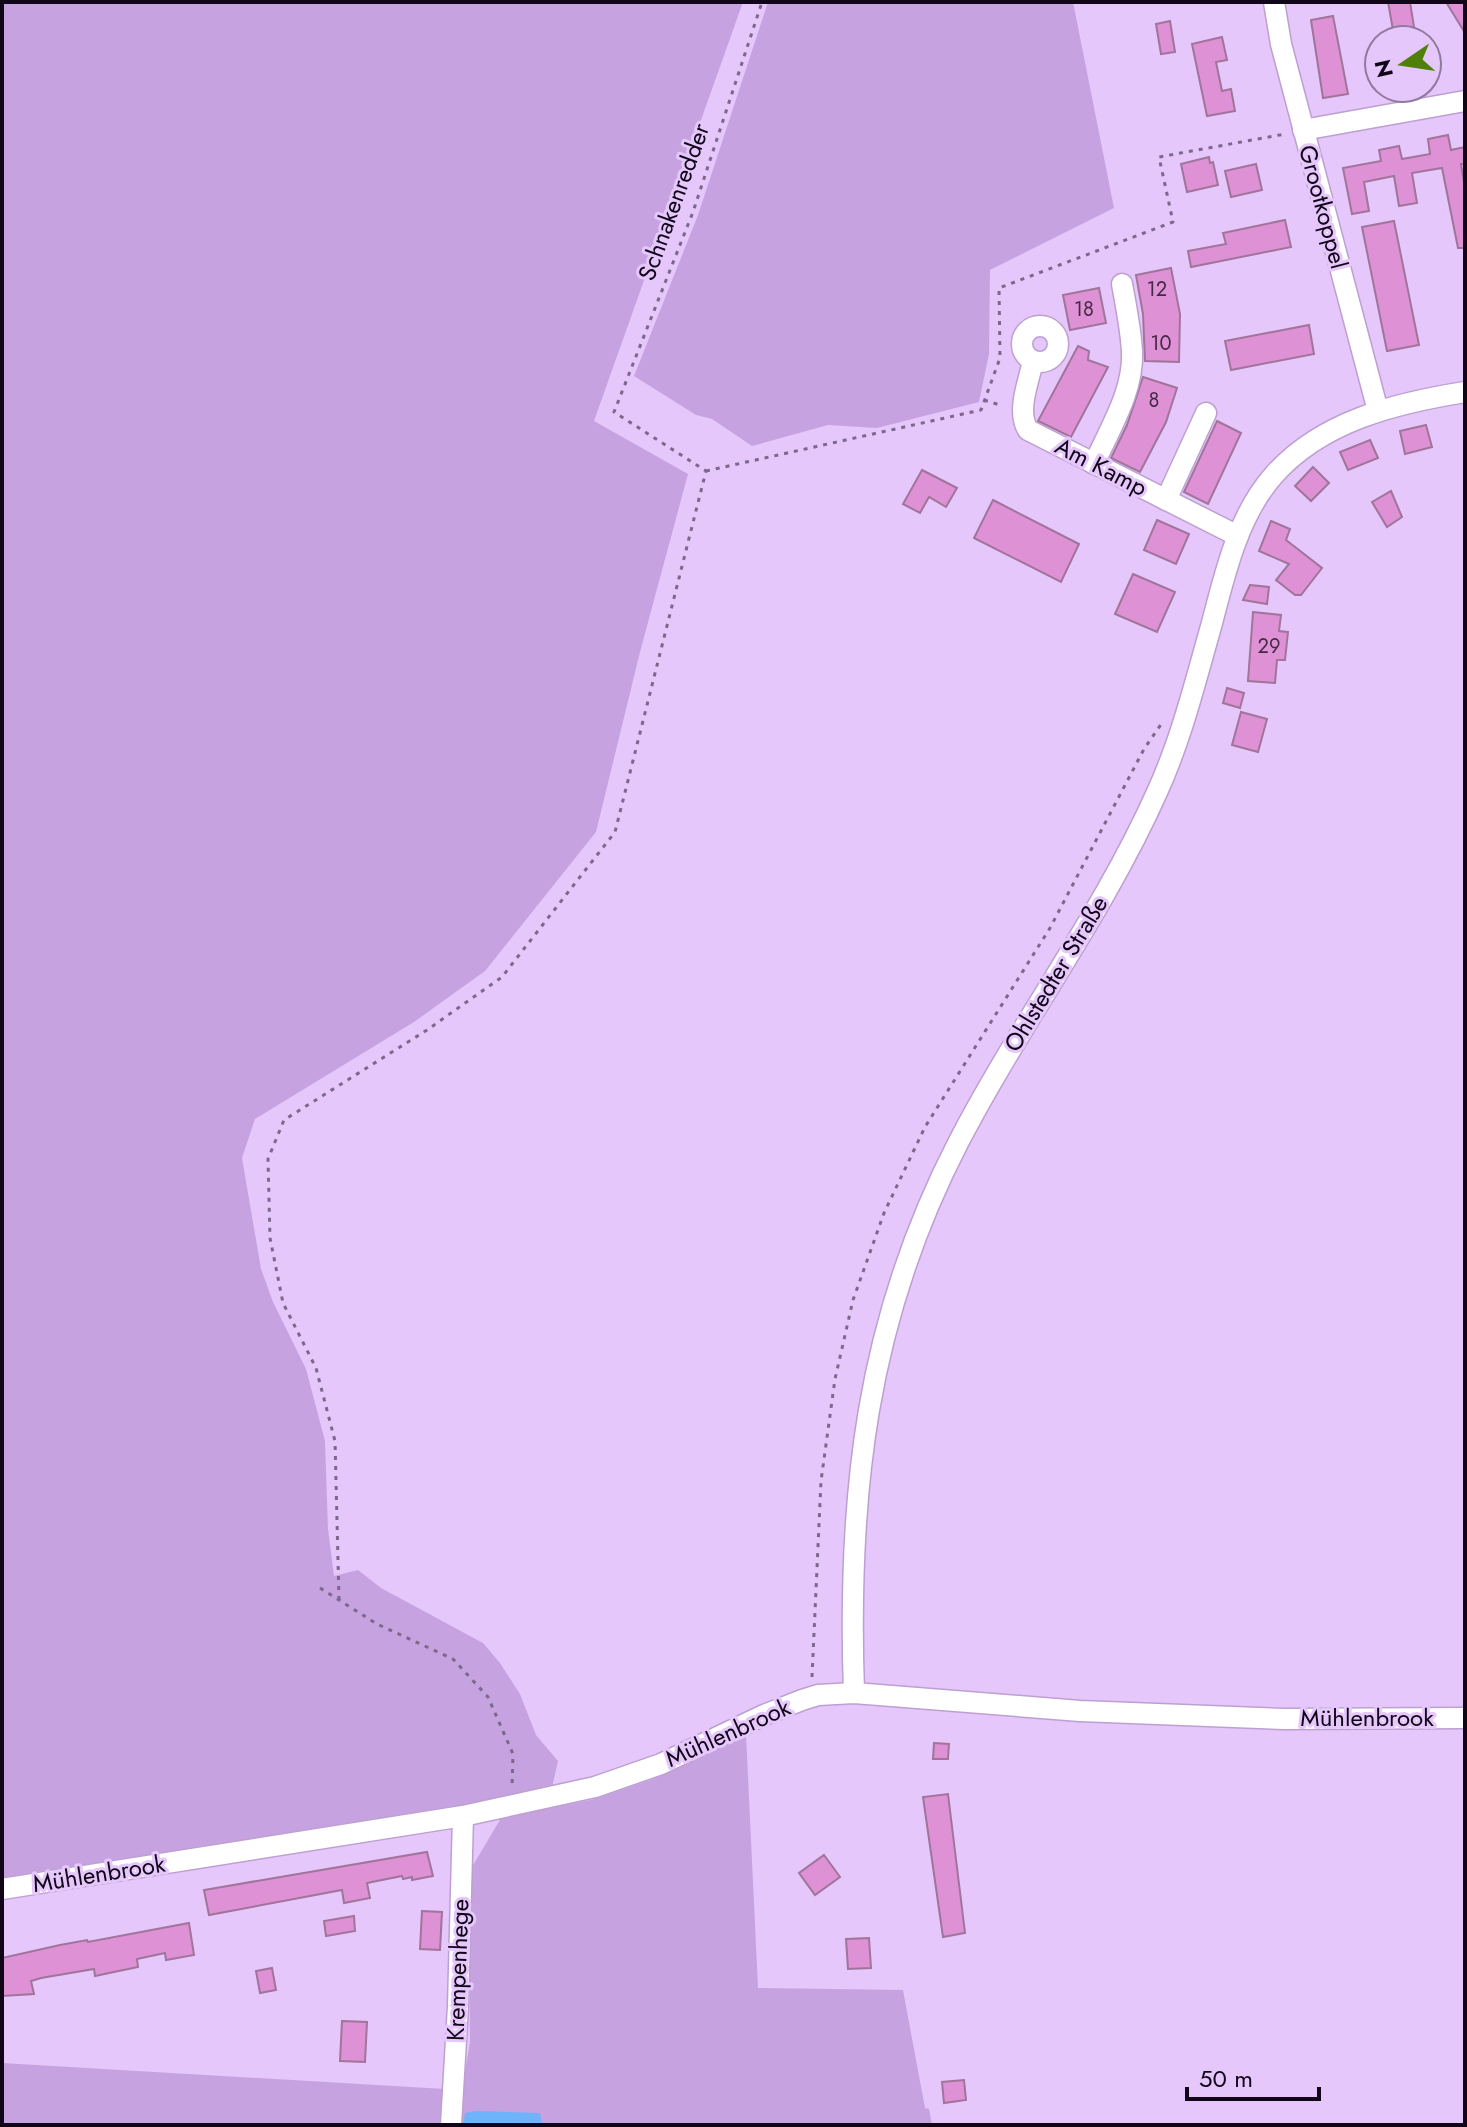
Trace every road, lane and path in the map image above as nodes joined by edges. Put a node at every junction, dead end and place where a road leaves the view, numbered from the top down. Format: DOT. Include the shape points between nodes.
graph roads {
  1 [pos="762,2"];
  2 [pos="1274,2"];
  3 [pos="1465,101"];
  4 [pos="1303,130"];
  5 [pos="1122,284"];
  6 [pos="1033,361"];
  7 [pos="1465,392"];
  8 [pos="1378,411"];
  9 [pos="1206,413"];
  10 [pos="1094,464"];
  11 [pos="706,471"];
  12 [pos="1166,500"];
  13 [pos="1238,536"];
  14 [pos="320,1588"];
  15 [pos="339,1600"];
  16 [pos="854,1693"];
  17 [pos="1465,1718"];
  18 [pos="512,1804"];
  19 [pos="463,1816"];
  20 [pos="2,1889"];
  21 [pos="451,2125"];
  1 -- 11 [label="path, Schnakenredder" via="693,212 614,412"];
  2 -- 4 [label="street, Grootkoppel"];
  3 -- 4 [label="street"];
  4 -- 8 [label="street, Grootkoppel"];
  4 -- 11 [label="path" via="1159,157 1173,222 999,288 1000,358 981,410"];
  5 -- 10 [label="street" via="1130,374"];
  6 -- 10 [label="street, Am Kamp" via="1023,409 1028,430"];
  7 -- 8 [label="street, Ohlstedter Straße"];
  8 -- 13 [label="street, Ohlstedter Straße" via="1339,426 1286,461 1255,500"];
  9 -- 12 [label="street"];
  10 -- 12 [label="street, Am Kamp"];
  11 -- 15 [label="path" via="615,832 502,977 284,1120 268,1159 270,1238 283,1303 316,1368 335,1441"];
  12 -- 13 [label="street, Am Kamp"];
  13 -- 16 [label="street, Ohlstedter Straße" via="1159,789 1092,915 957,1144 902,1274 879,1350 862,1448 853,1541"];
  14 -- 15 [label="path"];
  15 -- 18 [label="path" via="453,1659 488,1697 513,1754"];
  16 -- 17 [label="street, Mühlenbrook" via="1080,1711 1284,1719"];
  16 -- 18 [label="street, Mühlenbrook" via="802,1700 620,1779"];
  18 -- 19 [label="street, Mühlenbrook"];
  19 -- 20 [label="street, Mühlenbrook"];
  19 -- 21 [label="street, Krempenhege"];
}
